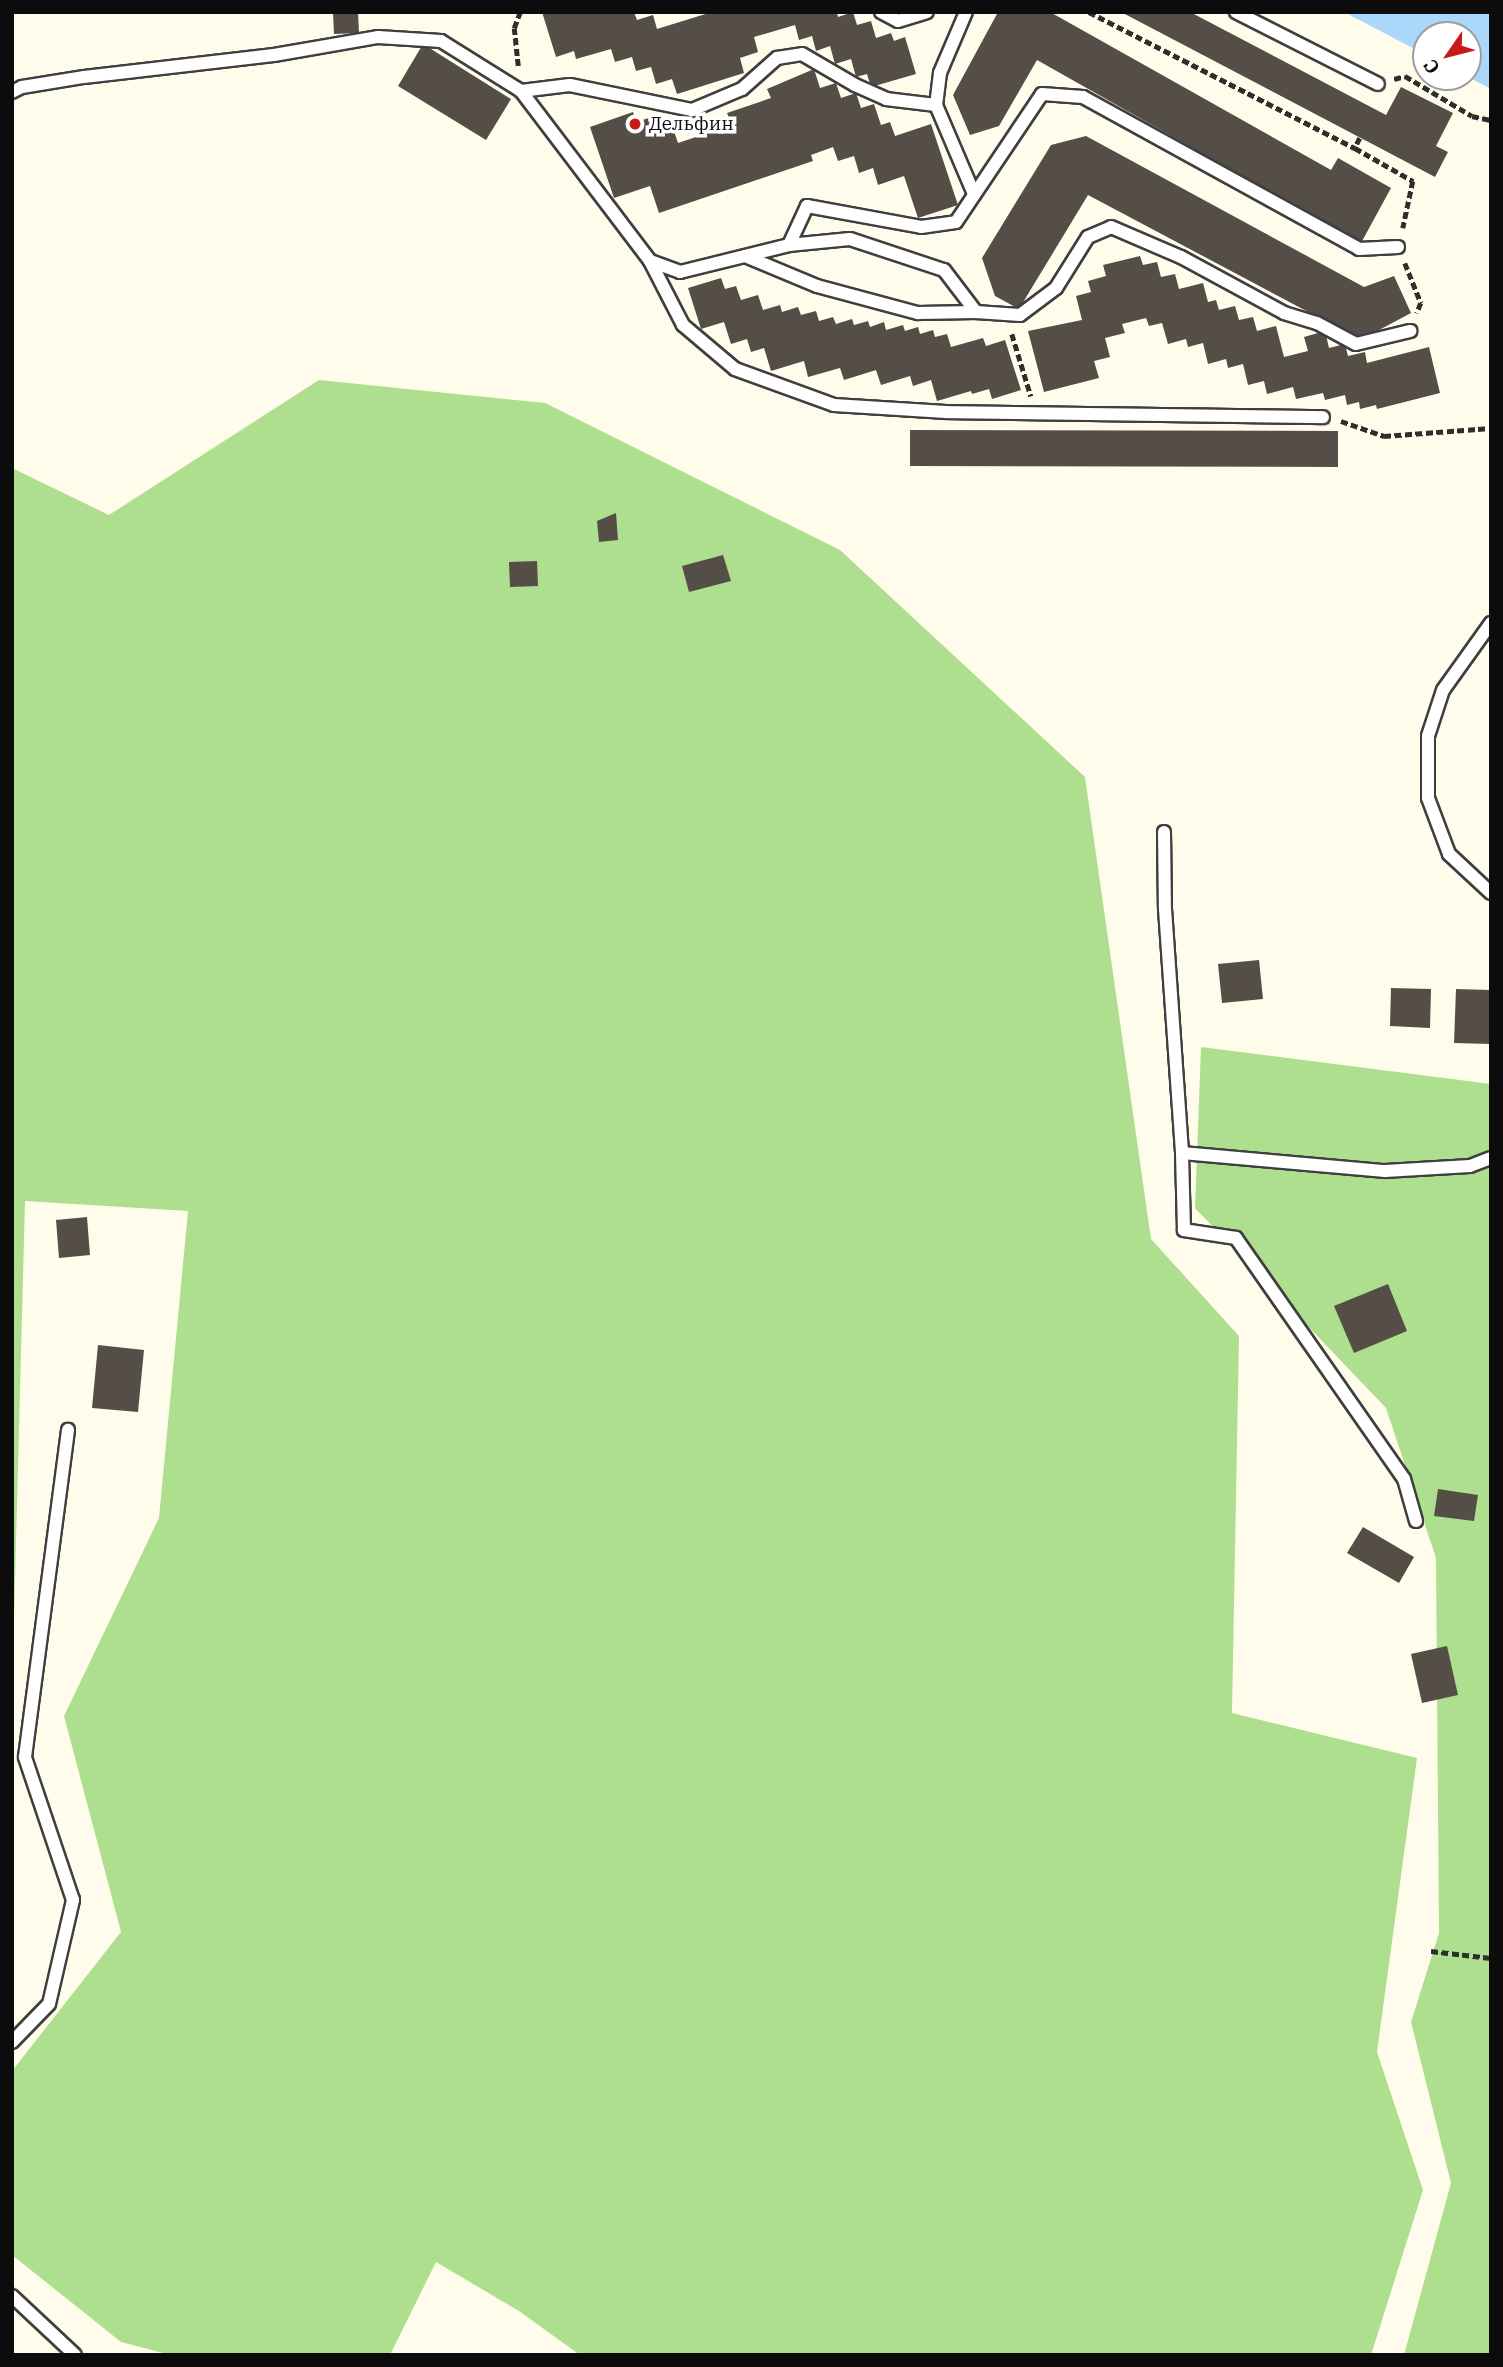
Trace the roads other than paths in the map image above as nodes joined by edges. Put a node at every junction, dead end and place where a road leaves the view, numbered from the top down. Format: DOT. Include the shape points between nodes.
graph roads {
  1 [pos="881,12"];
  2 [pos="927,12"];
  3 [pos="966,12"];
  4 [pos="1236,12"];
  5 [pos="1378,84"];
  6 [pos="521,91"];
  7 [pos="12,92"];
  8 [pos="936,105"];
  9 [pos="974,194"];
  10 [pos="789,245"];
  11 [pos="1398,247"];
  12 [pos="745,256"];
  13 [pos="650,261"];
  14 [pos="976,312"];
  15 [pos="1410,331"];
  16 [pos="1323,417"];
  17 [pos="1491,623"];
  18 [pos="1164,832"];
  19 [pos="1491,893"];
  20 [pos="1182,1153"];
  21 [pos="1491,1158"];
  22 [pos="68,1430"];
  23 [pos="1416,1521"];
  24 [pos="12,2042"];
  25 [pos="12,2296"];
  26 [pos="75,2355"];
  1 -- 2 [label="lane" via="898,21"];
  3 -- 8 [label="lane" via="940,73"];
  4 -- 5 [label="lane"];
  6 -- 7 [label="lane" via="441,41 378,37 274,55 83,77"];
  6 -- 8 [label="lane" via="570,85 692,110 742,89 777,58 802,54 886,99"];
  6 -- 13 [label="lane"];
  8 -- 9 [label="lane"];
  9 -- 10 [label="lane" via="956,222 921,228 807,206"];
  9 -- 11 [label="lane" via="1042,94 1083,97 1359,249"];
  10 -- 12 [label="lane"];
  10 -- 14 [label="lane" via="850,239 944,270"];
  12 -- 13 [label="lane" via="680,272"];
  12 -- 14 [label="lane" via="817,286 918,313"];
  13 -- 16 [label="lane" via="683,325 735,369 834,404 946,412"];
  14 -- 15 [label="lane" via="1020,315 1056,288 1088,237 1111,227 1356,344"];
  17 -- 19 [label="lane" via="1443,690 1429,736 1428,798 1449,854"];
  18 -- 20 [label="lane"];
  20 -- 21 [label="lane" via="1385,1171 1470,1166"];
  20 -- 23 [label="lane" via="1184,1230 1236,1238 1404,1479"];
  22 -- 24 [label="lane" via="25,1758 73,1900 49,2004"];
  25 -- 26 [label="lane"];
}
